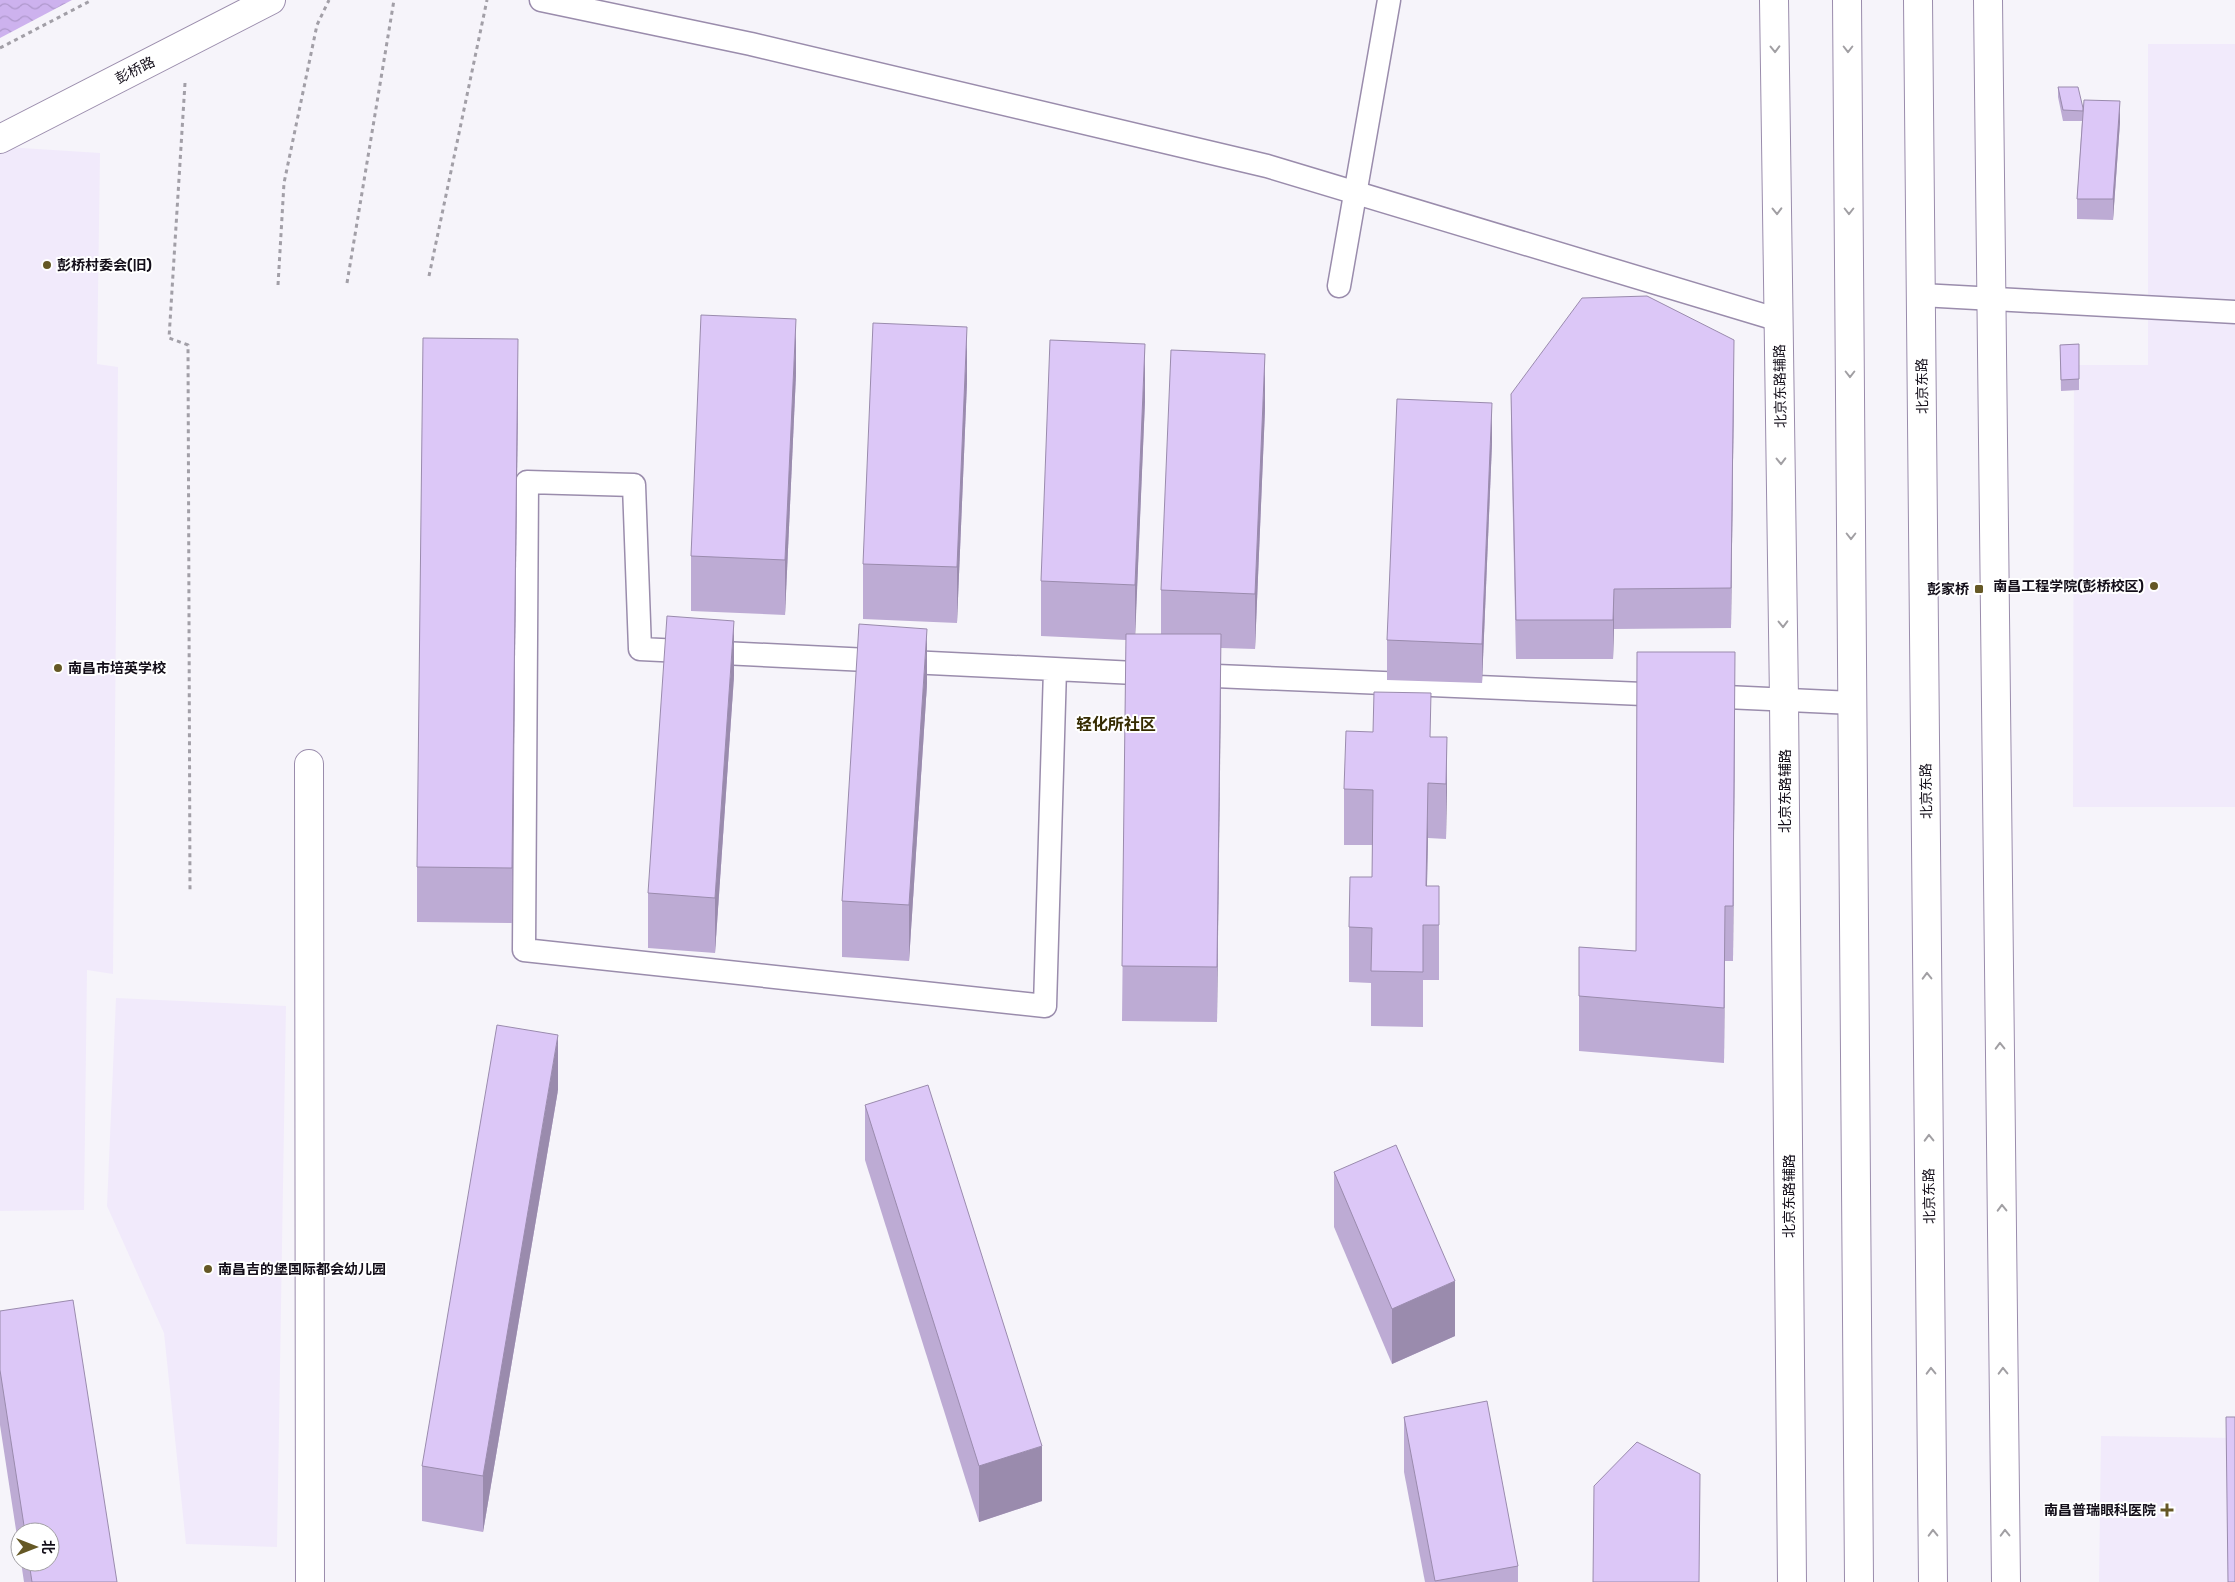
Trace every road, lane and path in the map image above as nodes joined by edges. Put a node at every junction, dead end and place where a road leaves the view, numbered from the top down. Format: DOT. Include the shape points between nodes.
graph roads {
  1 [pos="92,0"];
  2 [pos="270,0"];
  3 [pos="329,0"];
  4 [pos="394,0"];
  5 [pos="487,0"];
  6 [pos="541,0"];
  7 [pos="1389,0"];
  8 [pos="1774,0"];
  9 [pos="1847,0"];
  10 [pos="1918,0"];
  11 [pos="1988,0"];
  12 [pos="188,43"];
  13 [pos="0,48"];
  14 [pos="0,139"];
  15 [pos="1355,193"];
  16 [pos="429,276"];
  17 [pos="346,283"];
  18 [pos="278,285"];
  19 [pos="1339,286"];
  20 [pos="1921,295"];
  21 [pos="1991,299"];
  22 [pos="2235,312"];
  23 [pos="1779,320"];
  24 [pos="1055,670"];
  25 [pos="1784,700"];
  26 [pos="1853,703"];
  27 [pos="309,764"];
  28 [pos="190,890"];
  29 [pos="310,1582"];
  30 [pos="1792,1582"];
  31 [pos="1858,1582"];
  32 [pos="1933,1582"];
  33 [pos="2006,1582"];
  1 -- 13 [label="path"];
  2 -- 12 [label="main road, 彭桥路"];
  3 -- 18 [label="path" via="317,25 284,183"];
  4 -- 17 [label="path"];
  5 -- 16 [label="path"];
  6 -- 15 [label="lane" via="751,44 1267,166"];
  7 -- 15 [label="lane"];
  8 -- 23 [label="main road, 北京东路辅路, one-way"];
  9 -- 26 [label="main road, one-way"];
  10 -- 20 [label="main road, 北京东路"];
  11 -- 21 [label="main road"];
  12 -- 14 [label="main road, 彭桥路"];
  12 -- 28 [label="path" via="169,338 188,345"];
  15 -- 19 [label="lane"];
  15 -- 23 [label="lane"];
  20 -- 21 [label="lane"];
  32 -- 20 [label="main road, 北京东路, one-way"];
  21 -- 22 [label="lane"];
  33 -- 21 [label="main road, one-way"];
  23 -- 25 [label="main road, 北京东路辅路, one-way"];
  24 -- 24 [label="lane" via="1045,1006 524,950 527,482 634,485 640,649"];
  24 -- 25 [label="lane"];
  25 -- 26 [label="lane"];
  25 -- 30 [label="main road, 北京东路辅路"];
  26 -- 31 [label="main road"];
  27 -- 29 [label="main road"];
}
